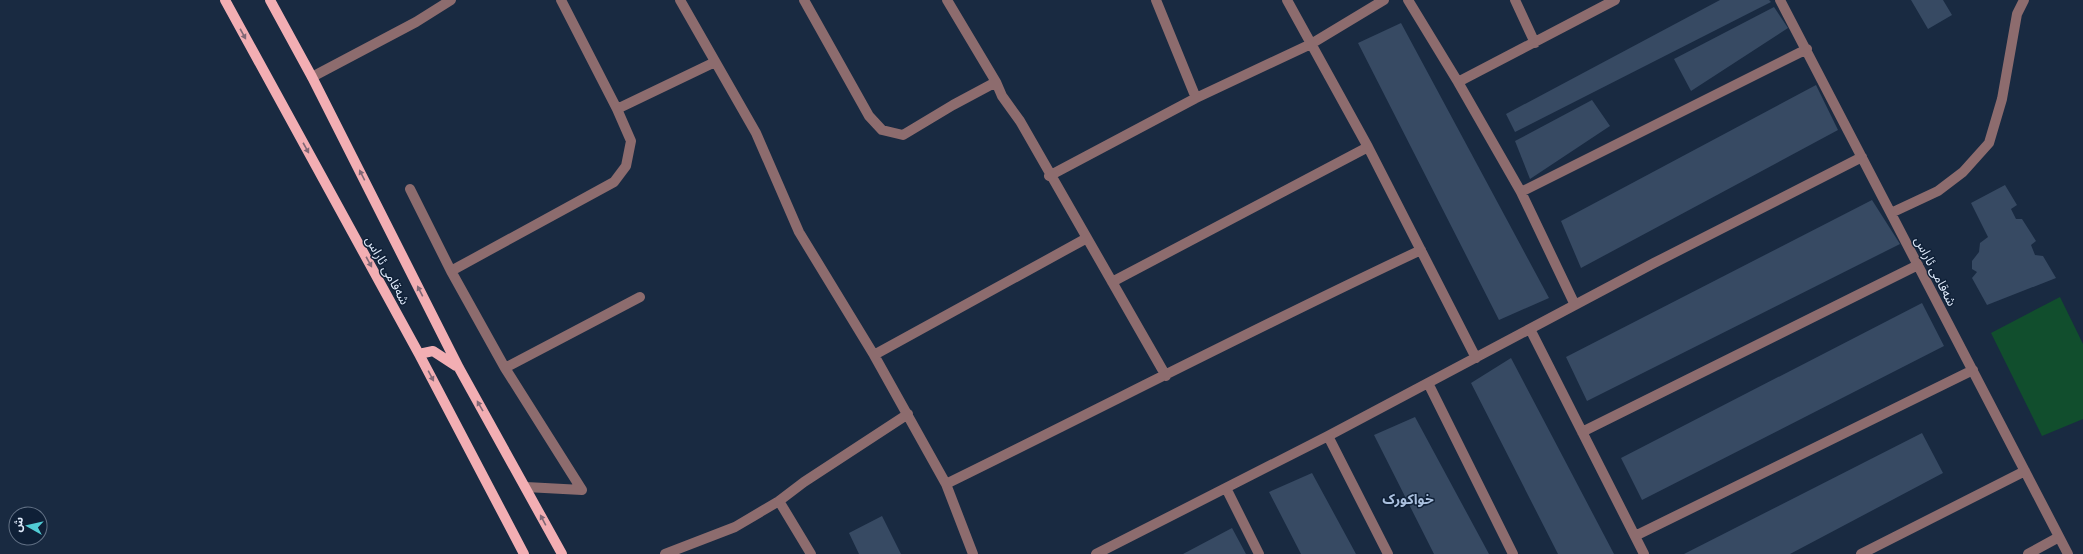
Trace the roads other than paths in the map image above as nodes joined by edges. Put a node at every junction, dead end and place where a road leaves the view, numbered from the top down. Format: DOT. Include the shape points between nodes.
graph roads {
  1 [pos="225,0"];
  2 [pos="270,0"];
  3 [pos="451,0"];
  4 [pos="561,0"];
  5 [pos="680,0"];
  6 [pos="804,0"];
  7 [pos="947,0"];
  8 [pos="1156,0"];
  9 [pos="1288,0"];
  10 [pos="1384,0"];
  11 [pos="1408,0"];
  12 [pos="1515,0"];
  13 [pos="1615,0"];
  14 [pos="1780,0"];
  15 [pos="2024,0"];
  16 [pos="1311,44"];
  17 [pos="1535,44"];
  18 [pos="1806,49"];
  19 [pos="715,62"];
  20 [pos="312,77"];
  21 [pos="996,82"];
  22 [pos="1458,82"];
  23 [pos="1196,98"];
  24 [pos="617,109"];
  25 [pos="1368,147"];
  26 [pos="1862,156"];
  27 [pos="1050,176"];
  28 [pos="410,189"];
  29 [pos="1521,192"];
  30 [pos="1891,213"];
  31 [pos="1087,238"];
  32 [pos="1421,250"];
  33 [pos="1918,265"];
  34 [pos="451,271"];
  35 [pos="1112,282"];
  36 [pos="640,297"];
  37 [pos="1576,305"];
  38 [pos="1530,329"];
  39 [pos="419,354"];
  40 [pos="874,356"];
  41 [pos="1476,358"];
  42 [pos="459,368"];
  43 [pos="506,368"];
  44 [pos="1972,370"];
  45 [pos="1166,376"];
  46 [pos="1428,383"];
  47 [pos="908,414"];
  48 [pos="1582,432"];
  49 [pos="1328,436"];
  50 [pos="2025,472"];
  51 [pos="946,484"];
  52 [pos="526,487"];
  53 [pos="1226,488"];
  54 [pos="779,501"];
  55 [pos="1635,536"];
  56 [pos="2059,537"];
  57 [pos="524,554"];
  58 [pos="562,554"];
  59 [pos="665,554"];
  60 [pos="811,554"];
  61 [pos="974,554"];
  62 [pos="1096,554"];
  63 [pos="1259,554"];
  64 [pos="1388,554"];
  65 [pos="1513,554"];
  66 [pos="1644,554"];
  67 [pos="1860,554"];
  68 [pos="2028,554"];
  69 [pos="2068,554"];
  1 -- 39 [label="main road, شەقامی ئاراس, one-way"];
  2 -- 20 [label="main road, شەقامی ئاراس"];
  3 -- 20 [label="street" via="416,22"];
  4 -- 24 [label="street"];
  5 -- 19 [label="street"];
  6 -- 21 [label="street" via="868,116 882,130 903,135"];
  7 -- 21 [label="street"];
  8 -- 23 [label="street"];
  9 -- 16 [label="street"];
  10 -- 16 [label="street"];
  11 -- 22 [label="street"];
  12 -- 17 [label="street"];
  13 -- 17 [label="street"];
  14 -- 18 [label="street, شەقامی ئاراس"];
  15 -- 30 [label="street" via="2017,14 2002,99 1989,143 1963,172 1938,191"];
  16 -- 23 [label="street"];
  16 -- 25 [label="street"];
  17 -- 22 [label="street"];
  18 -- 26 [label="street, شەقامی ئاراس"];
  18 -- 29 [label="street"];
  19 -- 24 [label="street"];
  19 -- 40 [label="street" via="756,133 799,232"];
  42 -- 20 [label="main road, شەقامی ئاراس, one-way"];
  21 -- 27 [label="street"];
  22 -- 29 [label="street"];
  23 -- 27 [label="street"];
  24 -- 34 [label="street" via="631,141 626,166 614,182"];
  25 -- 32 [label="street"];
  25 -- 35 [label="street"];
  26 -- 30 [label="street, شەقامی ئاراس"];
  26 -- 37 [label="street"];
  27 -- 31 [label="street"];
  28 -- 34 [label="street"];
  29 -- 37 [label="street"];
  30 -- 33 [label="street, شەقامی ئاراس"];
  31 -- 35 [label="street"];
  31 -- 40 [label="street"];
  32 -- 41 [label="street"];
  32 -- 45 [label="street" via="1297,309"];
  33 -- 44 [label="street, شەقامی ئاراس"];
  33 -- 48 [label="street"];
  34 -- 43 [label="street"];
  35 -- 45 [label="street"];
  36 -- 43 [label="street"];
  37 -- 38 [label="street"];
  38 -- 41 [label="street"];
  38 -- 48 [label="street"];
  39 -- 42 [label="main road" via="433,351"];
  39 -- 57 [label="main road, شەقامی ئاراس, one-way"];
  40 -- 47 [label="street"];
  41 -- 46 [label="street"];
  52 -- 42 [label="main road, شەقامی ئاراس, one-way"];
  43 -- 52 [label="street" via="582,490"];
  44 -- 50 [label="street, شەقامی ئاراس"];
  44 -- 55 [label="street"];
  45 -- 51 [label="street"];
  46 -- 49 [label="street"];
  46 -- 65 [label="street"];
  47 -- 51 [label="street"];
  47 -- 54 [label="street"];
  48 -- 55 [label="street"];
  49 -- 53 [label="street"];
  49 -- 64 [label="street"];
  50 -- 56 [label="street, شەقامی ئاراس"];
  50 -- 67 [label="street"];
  51 -- 61 [label="street"];
  58 -- 52 [label="main road, شەقامی ئاراس, one-way"];
  53 -- 62 [label="street"];
  53 -- 63 [label="street"];
  54 -- 59 [label="street" via="735,527"];
  54 -- 60 [label="street"];
  55 -- 66 [label="street"];
  56 -- 68 [label="street"];
  56 -- 69 [label="street, شەقامی ئاراس"];
}
